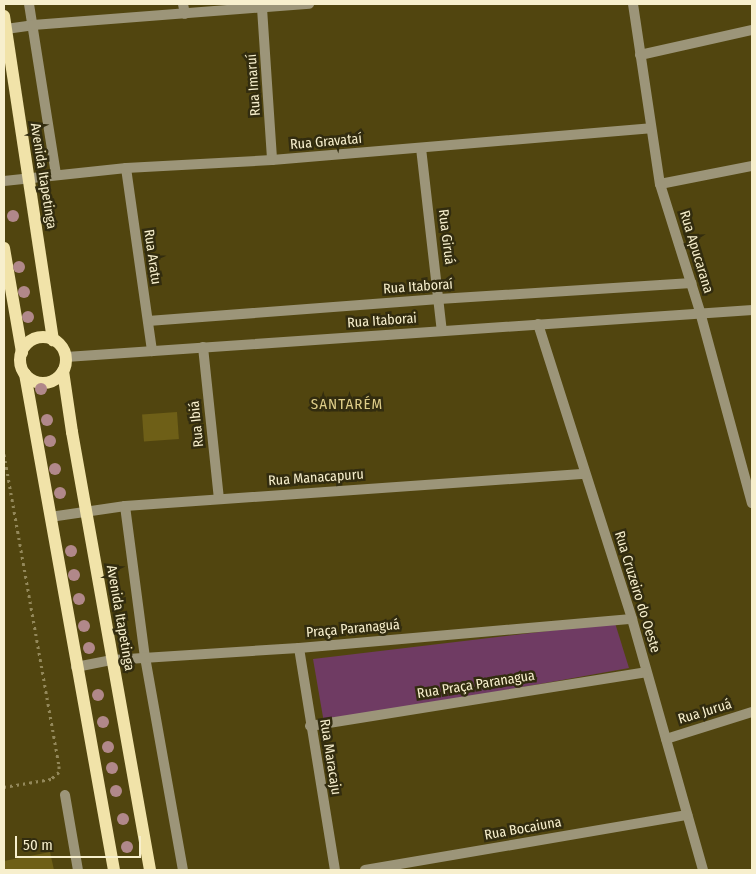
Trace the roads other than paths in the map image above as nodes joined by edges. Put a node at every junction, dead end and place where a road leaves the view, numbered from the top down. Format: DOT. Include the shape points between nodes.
graph roads {
  1 [pos="29,4"];
  2 [pos="309,4"];
  3 [pos="633,4"];
  4 [pos="262,8"];
  5 [pos="184,9"];
  6 [pos="5,23"];
  7 [pos="33,25"];
  8 [pos="752,30"];
  9 [pos="640,55"];
  10 [pos="651,128"];
  11 [pos="421,148"];
  12 [pos="272,160"];
  13 [pos="752,166"];
  14 [pos="126,168"];
  15 [pos="56,174"];
  16 [pos="28,178"];
  17 [pos="4,181"];
  18 [pos="660,184"];
  19 [pos="4,248"];
  20 [pos="691,283"];
  21 [pos="439,299"];
  22 [pos="752,310"];
  23 [pos="700,312"];
  24 [pos="148,321"];
  25 [pos="538,324"];
  26 [pos="442,331"];
  27 [pos="53,340"];
  28 [pos="203,347"];
  29 [pos="152,351"];
  30 [pos="22,352"];
  31 [pos="66,357"];
  32 [pos="63,372"];
  33 [pos="25,374"];
  34 [pos="585,474"];
  35 [pos="219,498"];
  36 [pos="752,504"];
  37 [pos="125,506"];
  38 [pos="85,510"];
  39 [pos="50,516"];
  40 [pos="632,619"];
  41 [pos="299,648"];
  42 [pos="146,657"];
  43 [pos="112,660"];
  44 [pos="76,667"];
  45 [pos="646,672"];
  46 [pos="752,712"];
  47 [pos="310,726"];
  48 [pos="666,739"];
  49 [pos="66,795"];
  50 [pos="687,815"];
  51 [pos="78,870"];
  52 [pos="114,870"];
  53 [pos="150,870"];
  54 [pos="183,870"];
  55 [pos="335,870"];
  56 [pos="364,870"];
  57 [pos="704,870"];
  1 -- 7 [label="street, Avenida Itapetinga"];
  2 -- 4 [label="street"];
  3 -- 9 [label="street, Rua Apucarana"];
  4 -- 5 [label="street"];
  4 -- 12 [label="street, Rua Imaruí"];
  5 -- 7 [label="street"];
  6 -- 7 [label="street"];
  6 -- 16 [label="main road, Avenida Itapetinga"];
  7 -- 15 [label="street, Avenida Itapetinga"];
  8 -- 9 [label="street"];
  9 -- 10 [label="street, Rua Apucarana"];
  10 -- 11 [label="street, Rua Gravataí"];
  10 -- 18 [label="street, Rua Apucarana"];
  11 -- 12 [label="street, Rua Gravataí"];
  11 -- 21 [label="street, Rua Giruá"];
  12 -- 14 [label="street, Rua Gravataí"];
  13 -- 18 [label="street"];
  14 -- 15 [label="street, Rua Gravataí"];
  14 -- 24 [label="street, Rua Aratu"];
  15 -- 16 [label="street, Rua Gravataí"];
  16 -- 17 [label="street, Rua Gravataí"];
  16 -- 27 [label="main road, Avenida Itapetinga"];
  18 -- 20 [label="street, Rua Apucarana"];
  19 -- 30 [label="main road"];
  20 -- 21 [label="street, Rua Itaboraí"];
  20 -- 23 [label="street, Rua Apucarana"];
  21 -- 24 [label="street, Rua Itaboraí"];
  21 -- 26 [label="street, Rua Giruá"];
  22 -- 23 [label="street, Rua Itaborai"];
  23 -- 25 [label="street, Rua Itaborai"];
  23 -- 36 [label="street, Rua Apucarana"];
  24 -- 29 [label="street, Rua Aratu"];
  25 -- 26 [label="street, Rua Itaborai"];
  25 -- 34 [label="street, Rua Cruzeiro do Oeste"];
  26 -- 28 [label="street, Rua Itaborai"];
  27 -- 30 [label="main road" via="38,338 25,346"];
  27 -- 31 [label="main road" via="64,350"];
  28 -- 29 [label="street, Rua Itaborai"];
  28 -- 35 [label="street, Rua Ibiá"];
  29 -- 31 [label="street, Rua Itaborai"];
  30 -- 33 [label="main road" via="21,367"];
  31 -- 32 [label="main road"];
  32 -- 33 [label="main road" via="45,383"];
  32 -- 38 [label="main road, Avenida Itapetinga"];
  33 -- 39 [label="main road"];
  34 -- 35 [label="street, Rua Manacapuru"];
  34 -- 40 [label="street, Rua Cruzeiro do Oeste"];
  35 -- 37 [label="street, Rua Manacapuru"];
  37 -- 38 [label="street, Rua Manacapuru"];
  37 -- 42 [label="street, Avenida Itapetinga"];
  38 -- 39 [label="street, Rua Manacapuru"];
  38 -- 43 [label="main road, Avenida Itapetinga"];
  39 -- 44 [label="main road"];
  40 -- 41 [label="street, Praça Paranaguá"];
  40 -- 45 [label="street, Rua Cruzeiro do Oeste"];
  41 -- 42 [label="street, Praça Paranaguá"];
  41 -- 47 [label="street, Rua Maracaju"];
  42 -- 43 [label="street, Praça Paranaguá"];
  42 -- 54 [label="street, Avenida Itapetinga"];
  43 -- 44 [label="street, Praça Paranaguá"];
  43 -- 53 [label="main road, Avenida Itapetinga"];
  44 -- 52 [label="main road"];
  45 -- 47 [label="street, Rua Praça Paranagua"];
  45 -- 48 [label="street, Rua Cruzeiro do Oeste"];
  46 -- 48 [label="street, Rua Juruá"];
  47 -- 55 [label="street, Rua Maracaju"];
  48 -- 50 [label="street, Rua Cruzeiro do Oeste"];
  49 -- 51 [label="street"];
  50 -- 56 [label="street, Rua Bocaiuna"];
  50 -- 57 [label="street, Rua Cruzeiro do Oeste"];
}
